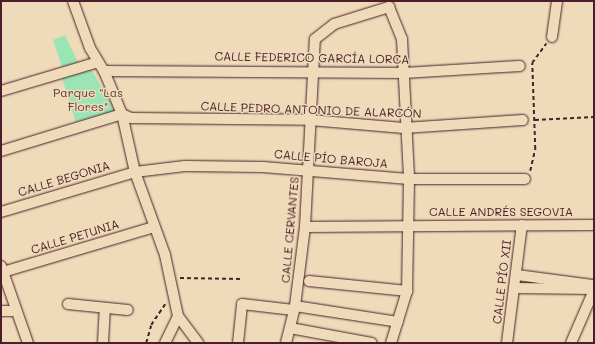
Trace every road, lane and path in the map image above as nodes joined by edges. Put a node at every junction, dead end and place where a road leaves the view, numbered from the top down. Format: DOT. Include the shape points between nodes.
graph roads {
  1 [pos="73,1"];
  2 [pos="557,1"];
  3 [pos="552,37"];
  4 [pos="98,62"];
  5 [pos="520,66"];
  6 [pos="104,71"];
  7 [pos="312,71"];
  8 [pos="404,73"];
  9 [pos="1,91"];
  10 [pos="122,114"];
  11 [pos="594,118"];
  12 [pos="310,120"];
  13 [pos="523,120"];
  14 [pos="535,120"];
  15 [pos="408,127"];
  16 [pos="1,151"];
  17 [pos="309,171"];
  18 [pos="135,172"];
  19 [pos="409,179"];
  20 [pos="525,179"];
  21 [pos="1,212"];
  22 [pos="409,225"];
  23 [pos="522,225"];
  24 [pos="594,225"];
  25 [pos="154,227"];
  26 [pos="305,227"];
  27 [pos="2,269"];
  28 [pos="517,275"];
  29 [pos="168,278"];
  30 [pos="242,279"];
  31 [pos="309,281"];
  32 [pos="594,285"];
  33 [pos="515,288"];
  34 [pos="594,289"];
  35 [pos="172,290"];
  36 [pos="406,291"];
  37 [pos="68,304"];
  38 [pos="106,308"];
  39 [pos="295,308"];
  40 [pos="128,310"];
  41 [pos="1,311"];
  42 [pos="16,311"];
  43 [pos="178,316"];
  44 [pos="398,322"];
  45 [pos="290,328"];
  46 [pos="28,343"];
  47 [pos="103,343"];
  48 [pos="146,343"];
  49 [pos="165,343"];
  50 [pos="198,343"];
  51 [pos="238,343"];
  52 [pos="286,343"];
  53 [pos="372,343"];
  54 [pos="391,343"];
  55 [pos="507,343"];
  56 [pos="571,343"];
  1 -- 4 [label="street"];
  2 -- 3 [label="street"];
  3 -- 14 [label="path" via="532,63"];
  4 -- 6 [label="street"];
  4 -- 9 [label="street"];
  5 -- 8 [label="street, CALLE FEDERICO GARCÍA LORCA"];
  6 -- 7 [label="street, CALLE FEDERICO GARCÍA LORCA"];
  6 -- 10 [label="street"];
  7 -- 8 [label="street, CALLE FEDERICO GARCÍA LORCA"];
  7 -- 8 [label="street, CALLE CERVANTES" via="315,39 334,24 388,7 402,39"];
  7 -- 12 [label="street, CALLE CERVANTES"];
  8 -- 15 [label="street"];
  10 -- 12 [label="street, CALLE PEDRO ANTONIO DE ALARCÓN" via="131,118"];
  10 -- 16 [label="street"];
  10 -- 18 [label="street"];
  11 -- 14 [label="path"];
  12 -- 15 [label="street, CALLE PEDRO ANTONIO DE ALARCÓN"];
  12 -- 17 [label="street, CALLE CERVANTES"];
  13 -- 14 [label="path"];
  13 -- 15 [label="street, CALLE PEDRO ANTONIO DE ALARCÓN"];
  14 -- 20 [label="path" via="535,149 531,170"];
  15 -- 19 [label="street"];
  17 -- 18 [label="street, CALLE PÍO BAROJA" via="263,167 185,166"];
  17 -- 19 [label="street, CALLE PÍO BAROJA"];
  17 -- 26 [label="street, CALLE CERVANTES"];
  18 -- 21 [label="street, CALLE BEGONIA"];
  18 -- 25 [label="street"];
  19 -- 20 [label="street, CALLE PÍO BAROJA"];
  19 -- 22 [label="street"];
  22 -- 23 [label="street, CALLE ANDRÉS SEGOVIA"];
  22 -- 26 [label="street, CALLE ANDRÉS SEGOVIA"];
  22 -- 36 [label="street"];
  23 -- 24 [label="street, CALLE ANDRÉS SEGOVIA"];
  23 -- 28 [label="street, CALLE PÍO XII"];
  25 -- 27 [label="street, CALLE PETUNIA"];
  25 -- 29 [label="street" via="165,255"];
  26 -- 39 [label="street, CALLE CERVANTES"];
  27 -- 42 [label="street"];
  28 -- 32 [label="street"];
  28 -- 33 [label="street, CALLE PÍO XII"];
  29 -- 30 [label="path"];
  29 -- 35 [label="street"];
  31 -- 36 [label="street"];
  33 -- 34 [label="street"];
  33 -- 55 [label="street, CALLE PÍO XII"];
  34 -- 56 [label="street"];
  35 -- 43 [label="street"];
  35 -- 48 [label="path" via="152,325"];
  36 -- 44 [label="street"];
  37 -- 38 [label="street"];
  38 -- 40 [label="street"];
  38 -- 47 [label="street"];
  39 -- 44 [label="street"];
  39 -- 45 [label="street, CALLE CERVANTES"];
  39 -- 51 [label="street" via="242,304"];
  41 -- 42 [label="street"];
  42 -- 46 [label="street"];
  43 -- 49 [label="street"];
  43 -- 50 [label="street"];
  44 -- 54 [label="street"];
  45 -- 52 [label="street, CALLE CERVANTES"];
  45 -- 53 [label="street"];
}
